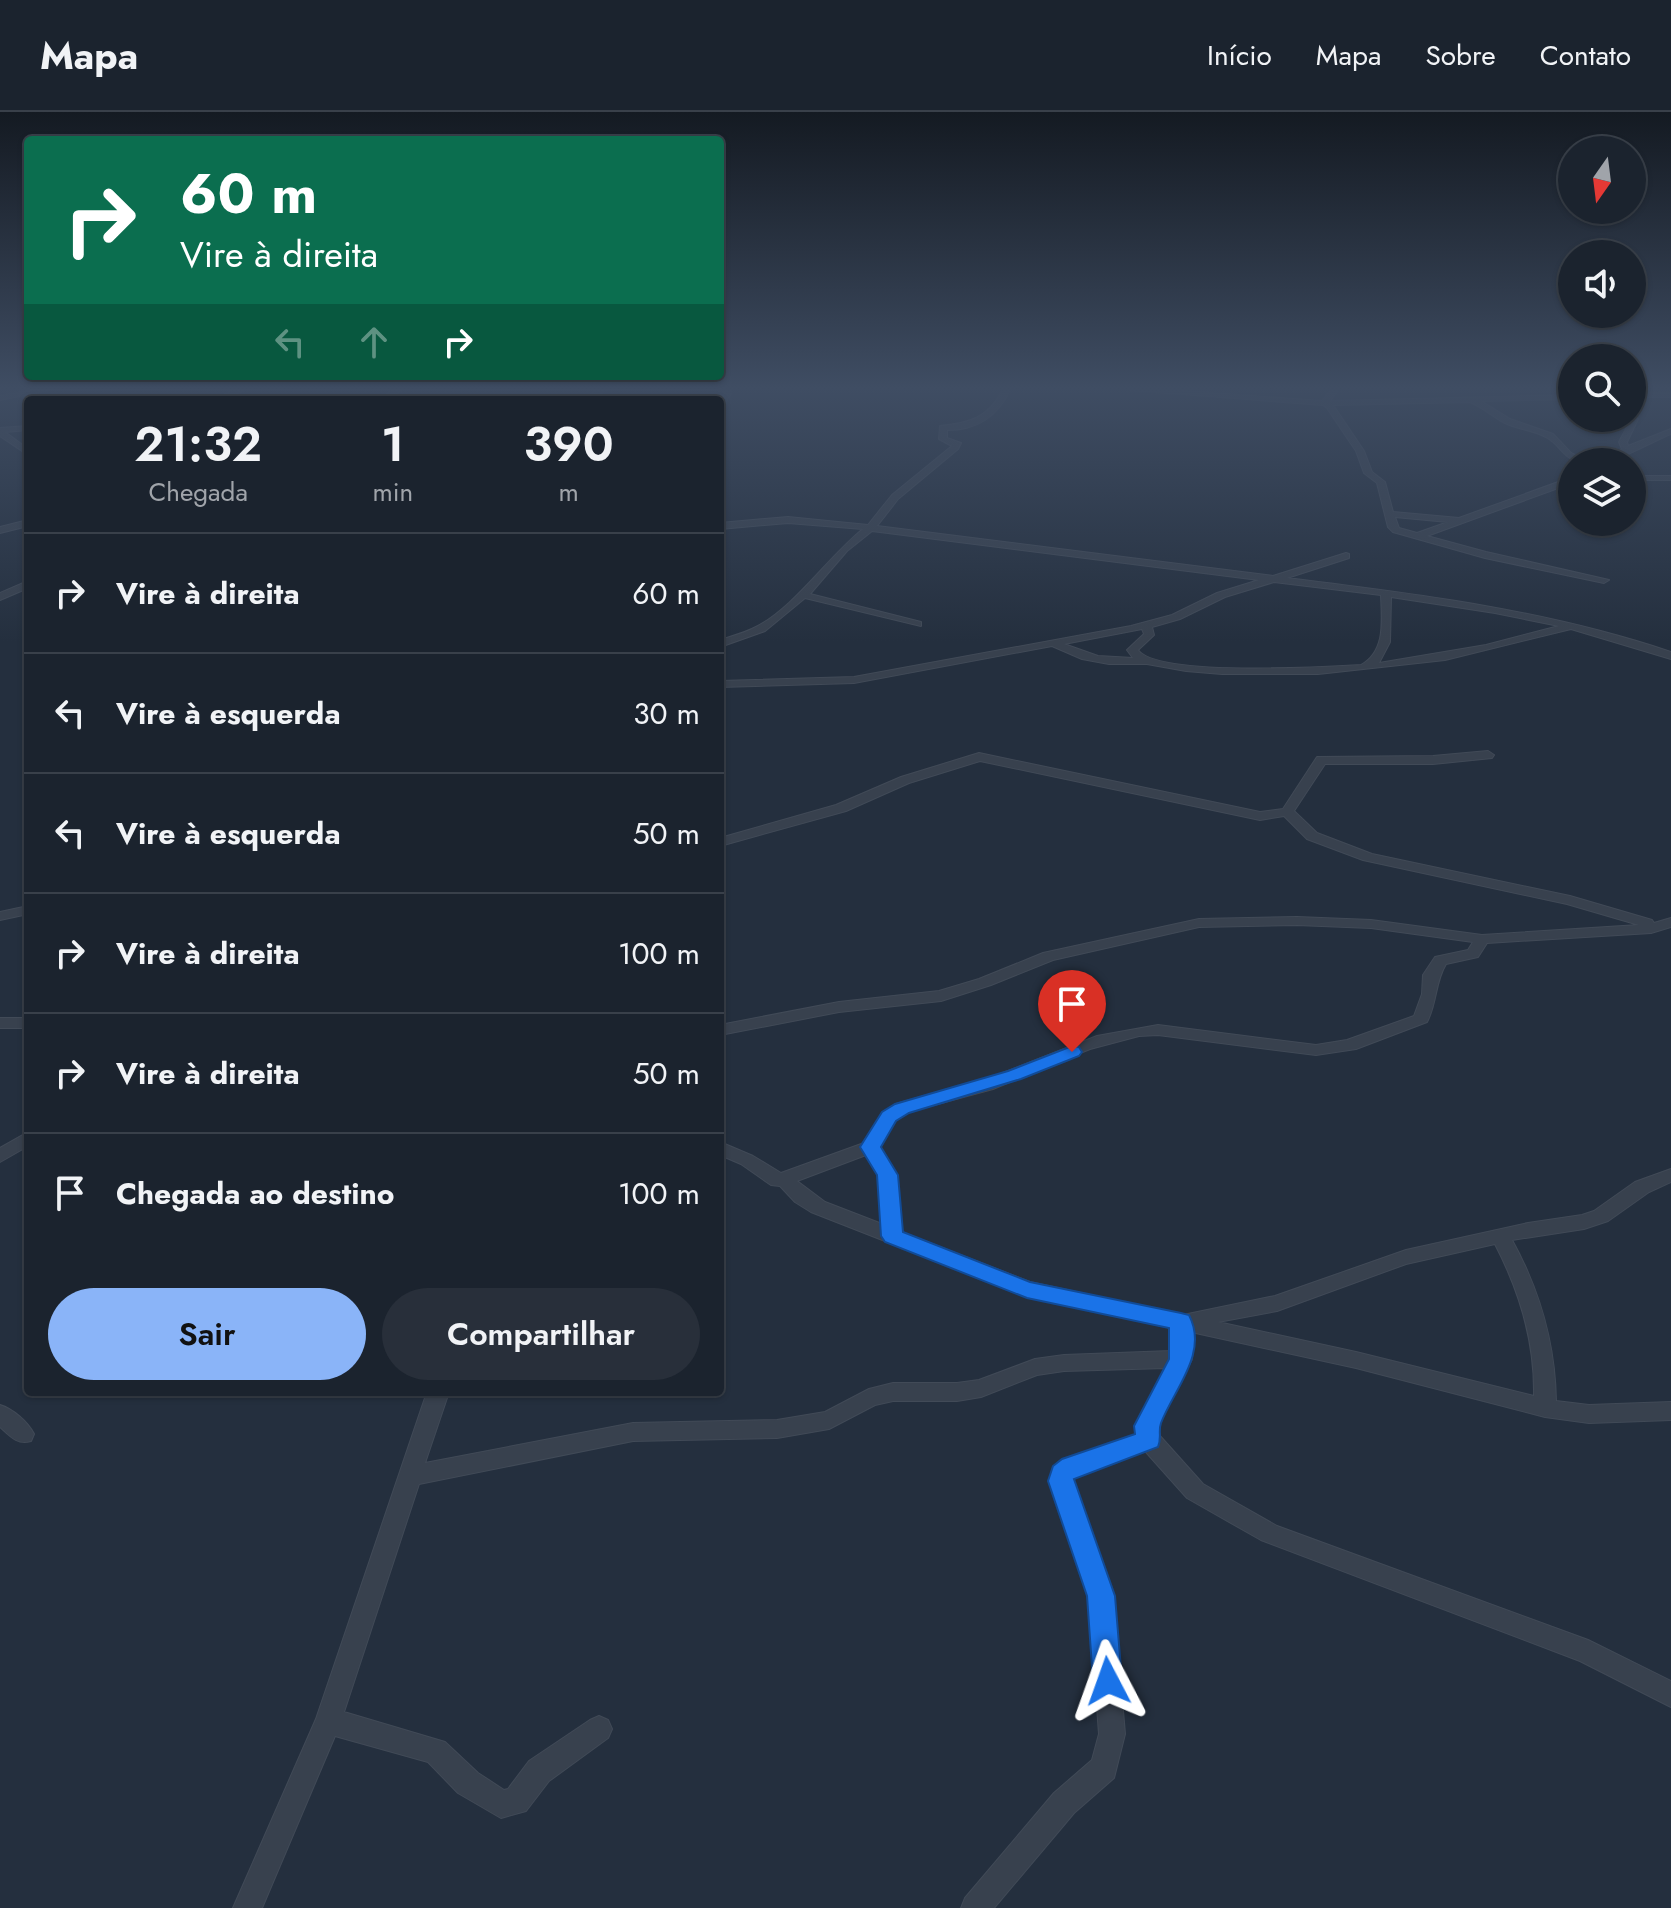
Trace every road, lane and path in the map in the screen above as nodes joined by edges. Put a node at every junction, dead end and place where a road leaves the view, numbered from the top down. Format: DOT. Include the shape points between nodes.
graph roads {
  1 [pos="923,474"];
  2 [pos="1369,474"];
  3 [pos="1646,478"];
  4 [pos="1671,478"];
  5 [pos="1558,485"];
  6 [pos="1389,514"];
  7 [pos="1462,520"];
  8 [pos="24,524"];
  9 [pos="724,526"];
  10 [pos="871,527"];
  11 [pos="0,530"];
  12 [pos="1419,536"];
  13 [pos="1346,556"];
  14 [pos="1278,578"];
  15 [pos="1604,580"];
  16 [pos="24,586"];
  17 [pos="1386,593"];
  18 [pos="803,595"];
  19 [pos="0,597"];
  20 [pos="1146,623"];
  21 [pos="917,624"];
  22 [pos="1574,625"];
  23 [pos="1053,642"];
  24 [pos="724,643"];
  25 [pos="1671,656"];
  26 [pos="1147,661"];
  27 [pos="1368,666"];
  28 [pos="724,684"];
  29 [pos="1488,755"];
  30 [pos="1287,812"];
  31 [pos="724,841"];
  32 [pos="24,911"];
  33 [pos="0,916"];
  34 [pos="1671,922"];
  35 [pos="1426,930"];
  36 [pos="1482,939"];
  37 [pos="1440,960"];
  38 [pos="0,1023"];
  39 [pos="24,1023"];
  40 [pos="724,1029"];
  41 [pos="24,1141"];
  42 [pos="870,1147"];
  43 [pos="724,1150"];
  44 [pos="0,1156"];
  45 [pos="1671,1175"];
  46 [pos="784,1179"];
  47 [pos="892,1236"];
  48 [pos="1501,1237"];
  49 [pos="1181,1322"];
  50 [pos="1181,1359"];
  51 [pos="437,1396"];
  52 [pos="1545,1408"];
  53 [pos="1671,1411"];
  54 [pos="0,1414"];
  55 [pos="23,1434"];
  56 [pos="1149,1440"];
  57 [pos="410,1476"];
  58 [pos="1671,1694"];
  59 [pos="328,1721"];
  60 [pos="599,1729"];
  61 [pos="247,1908"];
  62 [pos="975,1908"];
  1 -- 10 [label="street"];
  2 -- 6 [label="street" via="1381,482"];
  3 -- 4 [label="street"];
  5 -- 7 [label="street"];
  6 -- 7 [label="street"];
  6 -- 12 [label="street" via="1396,530"];
  7 -- 12 [label="street"];
  8 -- 11 [label="street"];
  9 -- 10 [label="street" via="806,520"];
  10 -- 14 [label="street"];
  10 -- 18 [label="street"];
  12 -- 15 [label="street"];
  13 -- 14 [label="street"];
  14 -- 17 [label="street"];
  14 -- 20 [label="street" via="1221,595 1176,617"];
  16 -- 19 [label="street"];
  17 -- 22 [label="street"];
  17 -- 27 [label="street" via="1385,644"];
  18 -- 21 [label="street"];
  18 -- 24 [label="street" via="761,629"];
  20 -- 23 [label="street"];
  20 -- 26 [label="street" via="1149,635 1131,652"];
  22 -- 25 [label="street"];
  22 -- 27 [label="street" via="1437,659"];
  23 -- 26 [label="street" via="1106,662"];
  23 -- 28 [label="street" via="854,680"];
  26 -- 27 [label="street" via="1255,672"];
  29 -- 30 [label="street" via="1321,760"];
  30 -- 31 [label="street" via="1260,816 979,757 905,780 853,804"];
  30 -- 34 [label="street" via="1312,836 1368,857 1570,900 1637,922"];
  32 -- 33 [label="street"];
  34 -- 36 [label="street" via="1651,929"];
  35 -- 36 [label="street"];
  35 -- 37 [label="street"];
  35 -- 40 [label="street" via="1297,921 1199,923 1048,956 941,996 839,1007"];
  36 -- 37 [label="street" via="1473,954"];
  37 -- 42 [label="street" via="1421,1019 1363,1042 1316,1050 1158,1030 1135,1032 902,1108 889,1116"];
  38 -- 39 [label="street"];
  41 -- 44 [label="street"];
  42 -- 46 [label="street"];
  42 -- 47 [label="street" via="888,1175"];
  43 -- 46 [label="street"];
  45 -- 48 [label="street" via="1642,1187 1601,1216"];
  46 -- 47 [label="street" via="818,1207"];
  47 -- 49 [label="street" via="1027,1289"];
  48 -- 49 [label="street" via="1373,1267 1277,1303"];
  48 -- 52 [label="street" via="1524,1278 1542,1342"];
  49 -- 50 [label="street"];
  49 -- 52 [label="street"];
  50 -- 56 [label="street" via="1147,1426"];
  50 -- 57 [label="street" via="1035,1367 981,1388 869,1398 829,1420 777,1429 633,1432"];
  51 -- 57 [label="street"];
  52 -- 53 [label="street" via="1589,1414"];
  54 -- 55 [label="street"];
  56 -- 58 [label="street" via="1195,1491 1269,1533 1588,1652"];
  56 -- 62 [label="street" via="1062,1473 1101,1596 1112,1734 1104,1768 1064,1803"];
  57 -- 59 [label="street"];
  59 -- 60 [label="street" via="436,1751 468,1783 501,1804 516,1801 539,1771"];
  59 -- 61 [label="street"];
}
